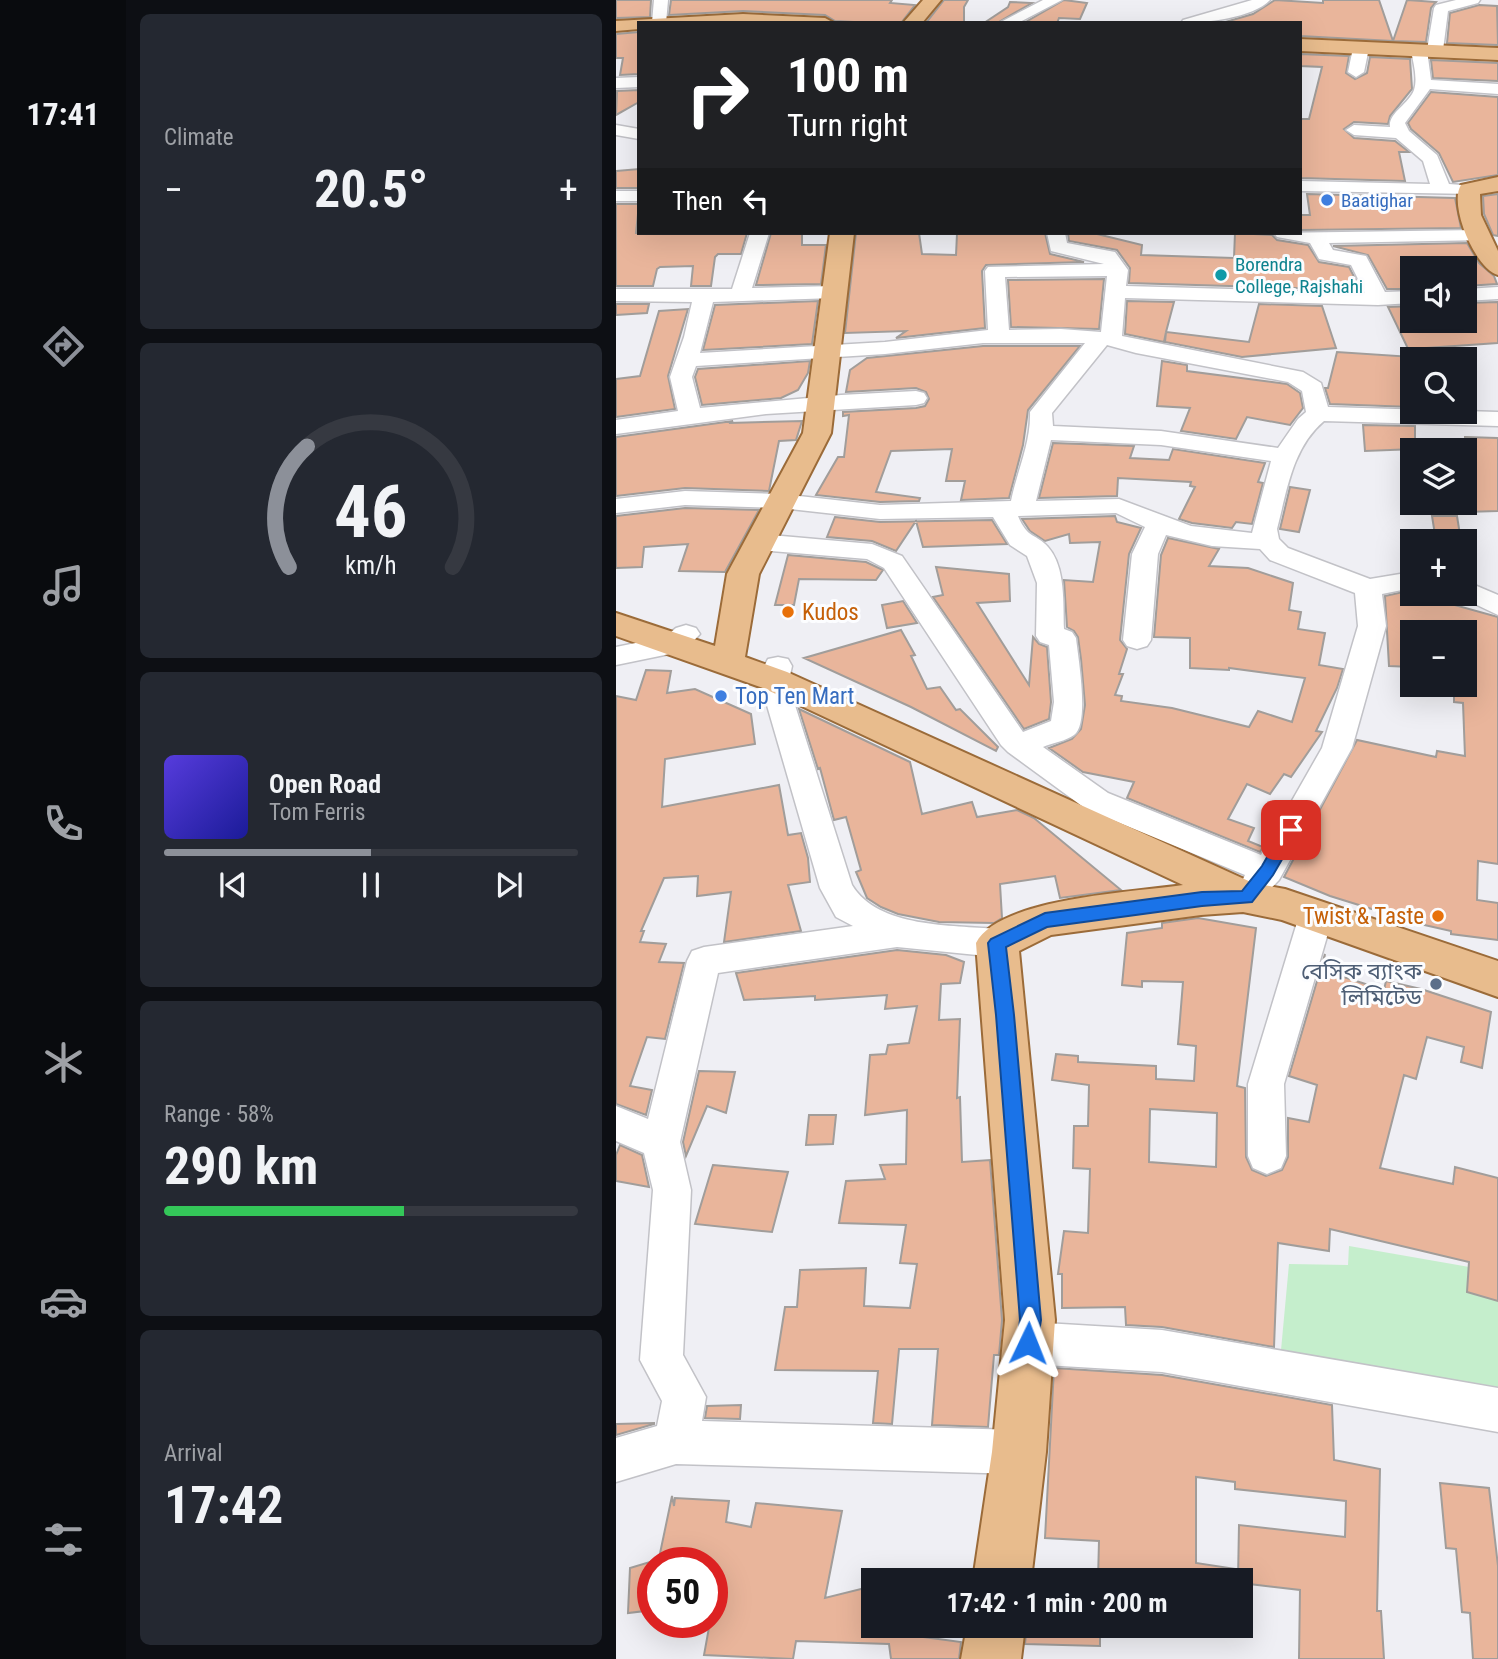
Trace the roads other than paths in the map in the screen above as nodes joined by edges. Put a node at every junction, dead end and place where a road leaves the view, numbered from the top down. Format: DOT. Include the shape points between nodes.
graph roads {
  1 [pos="661,0"];
  2 [pos="932,0"];
  3 [pos="1055,0"];
  4 [pos="1263,0"];
  5 [pos="1477,1"];
  6 [pos="659,21"];
  7 [pos="687,21"];
  8 [pos="784,21"];
  9 [pos="914,21"];
  10 [pos="1010,21"];
  11 [pos="1196,21"];
  12 [pos="637,24"];
  13 [pos="616,26"];
  14 [pos="1302,45"];
  15 [pos="1361,48"];
  16 [pos="1427,50"];
  17 [pos="1498,54"];
  18 [pos="1356,72"];
  19 [pos="637,83"];
  20 [pos="1423,84"];
  21 [pos="617,88"];
  22 [pos="1498,89"];
  23 [pos="616,130"];
  24 [pos="1354,130"];
  25 [pos="1401,133"];
  26 [pos="637,134"];
  27 [pos="1498,184"];
  28 [pos="1302,186"];
  29 [pos="1441,188"];
  30 [pos="1469,190"];
  31 [pos="616,196"];
  32 [pos="637,196"];
  33 [pos="758,235"];
  34 [pos="842,235"];
  35 [pos="1056,235"];
  36 [pos="1292,235"];
  37 [pos="1478,236"];
  38 [pos="1317,237"];
  39 [pos="1498,268"];
  40 [pos="1118,271"];
  41 [pos="834,292"];
  42 [pos="1117,292"];
  43 [pos="1498,293"];
  44 [pos="1477,294"];
  45 [pos="616,295"];
  46 [pos="740,295"];
  47 [pos="704,296"];
  48 [pos="1400,298"];
  49 [pos="1378,299"];
  50 [pos="999,336"];
  51 [pos="1106,339"];
  52 [pos="826,352"];
  53 [pos="687,360"];
  54 [pos="916,398"];
  55 [pos="819,401"];
  56 [pos="690,414"];
  57 [pos="1318,414"];
  58 [pos="1498,419"];
  59 [pos="616,426"];
  60 [pos="1042,433"];
  61 [pos="1284,456"];
  62 [pos="781,501"];
  63 [pos="616,506"];
  64 [pos="1013,509"];
  65 [pos="1159,524"];
  66 [pos="1267,541"];
  67 [pos="760,542"];
  68 [pos="1400,582"];
  69 [pos="1368,588"];
  70 [pos="1477,595"];
  71 [pos="1498,606"];
  72 [pos="616,609"];
  73 [pos="616,624"];
  74 [pos="680,639"];
  75 [pos="1137,640"];
  76 [pos="616,656"];
  77 [pos="729,656"];
  78 [pos="777,673"];
  79 [pos="1019,744"];
  80 [pos="1275,895"];
  81 [pos="897,933"];
  82 [pos="997,943"];
  83 [pos="1498,979"];
  84 [pos="616,1123"];
  85 [pos="661,1142"];
  86 [pos="1267,1156"];
  87 [pos="1028,1343"];
  88 [pos="1498,1410"];
  89 [pos="676,1442"];
  90 [pos="1019,1452"];
  91 [pos="616,1460"];
  92 [pos="1004,1568"];
  93 [pos="994,1638"];
  94 [pos="991,1659"];
  1 -- 6 [label="street"];
  2 -- 9 [label="main road"];
  3 -- 10 [label="street"];
  4 -- 11 [label="street"];
  5 -- 16 [label="street" via="1441,8"];
  7 -- 8 [label="main road"];
  12 -- 13 [label="main road"];
  14 -- 15 [label="main road"];
  15 -- 16 [label="main road"];
  15 -- 18 [label="street"];
  16 -- 17 [label="main road"];
  16 -- 20 [label="street"];
  19 -- 21 [label="street"];
  20 -- 22 [label="street"];
  20 -- 25 [label="street" via="1419,97 1397,123"];
  23 -- 26 [label="street"];
  24 -- 25 [label="street"];
  25 -- 29 [label="street" via="1431,159"];
  27 -- 30 [label="main road"];
  28 -- 29 [label="street"];
  29 -- 30 [label="street"];
  30 -- 37 [label="main road" via="1470,215"];
  31 -- 32 [label="street"];
  33 -- 46 [label="street"];
  34 -- 41 [label="main road"];
  35 -- 40 [label="street" via="1058,247 1108,256"];
  36 -- 38 [label="street"];
  37 -- 38 [label="street"];
  37 -- 39 [label="main road"];
  38 -- 49 [label="street" via="1326,255 1359,260"];
  40 -- 42 [label="street"];
  40 -- 50 [label="street" via="995,271"];
  41 -- 46 [label="street"];
  41 -- 52 [label="main road"];
  42 -- 49 [label="street"];
  42 -- 51 [label="street"];
  43 -- 44 [label="street"];
  45 -- 47 [label="street"];
  46 -- 47 [label="street"];
  47 -- 53 [label="street"];
  48 -- 49 [label="street"];
  50 -- 51 [label="street"];
  50 -- 52 [label="street"];
  51 -- 57 [label="street" via="1295,377 1312,388"];
  51 -- 60 [label="street" via="1041,412"];
  52 -- 53 [label="street"];
  52 -- 55 [label="main road"];
  53 -- 56 [label="street" via="681,377"];
  54 -- 55 [label="street"];
  55 -- 56 [label="street"];
  55 -- 62 [label="main road" via="817,433"];
  56 -- 59 [label="street"];
  57 -- 58 [label="street"];
  57 -- 61 [label="street"];
  60 -- 61 [label="street" via="1161,438"];
  60 -- 64 [label="street"];
  61 -- 66 [label="street" via="1264,529"];
  62 -- 63 [label="street" via="685,498"];
  62 -- 64 [label="street" via="880,512"];
  62 -- 67 [label="main road"];
  64 -- 65 [label="street" via="1119,506"];
  64 -- 79 [label="street" via="1013,536 1038,551 1050,583 1050,636 1062,638 1068,702 1065,727"];
  65 -- 66 [label="street" via="1223,541"];
  65 -- 75 [label="street" via="1145,554"];
  66 -- 69 [label="street" via="1279,554"];
  67 -- 77 [label="main road" via="743,574"];
  67 -- 79 [label="street" via="873,552 892,562"];
  68 -- 69 [label="street"];
  69 -- 80 [label="street" via="1372,626 1364,661 1337,748"];
  70 -- 71 [label="street"];
  72 -- 74 [label="main road"];
  73 -- 74 [label="main road"];
  74 -- 76 [label="street"];
  74 -- 77 [label="main road"];
  77 -- 78 [label="main road"];
  78 -- 80 [label="main road"];
  78 -- 81 [label="street" via="836,888 848,908"];
  79 -- 80 [label="street" via="1097,801"];
  80 -- 82 [label="main road" via="1202,899 1045,920"];
  80 -- 83 [label="main road"];
  80 -- 86 [label="street"];
  81 -- 82 [label="street"];
  81 -- 85 [label="street" via="704,961"];
  82 -- 87 [label="main road" via="1029,1306"];
  84 -- 85 [label="street"];
  85 -- 89 [label="street" via="672,1190 661,1360 684,1397"];
  87 -- 88 [label="street" via="1162,1351"];
  87 -- 90 [label="main road"];
  89 -- 90 [label="street"];
  89 -- 91 [label="street"];
  90 -- 92 [label="main road"];
  93 -- 94 [label="main road"];
}
